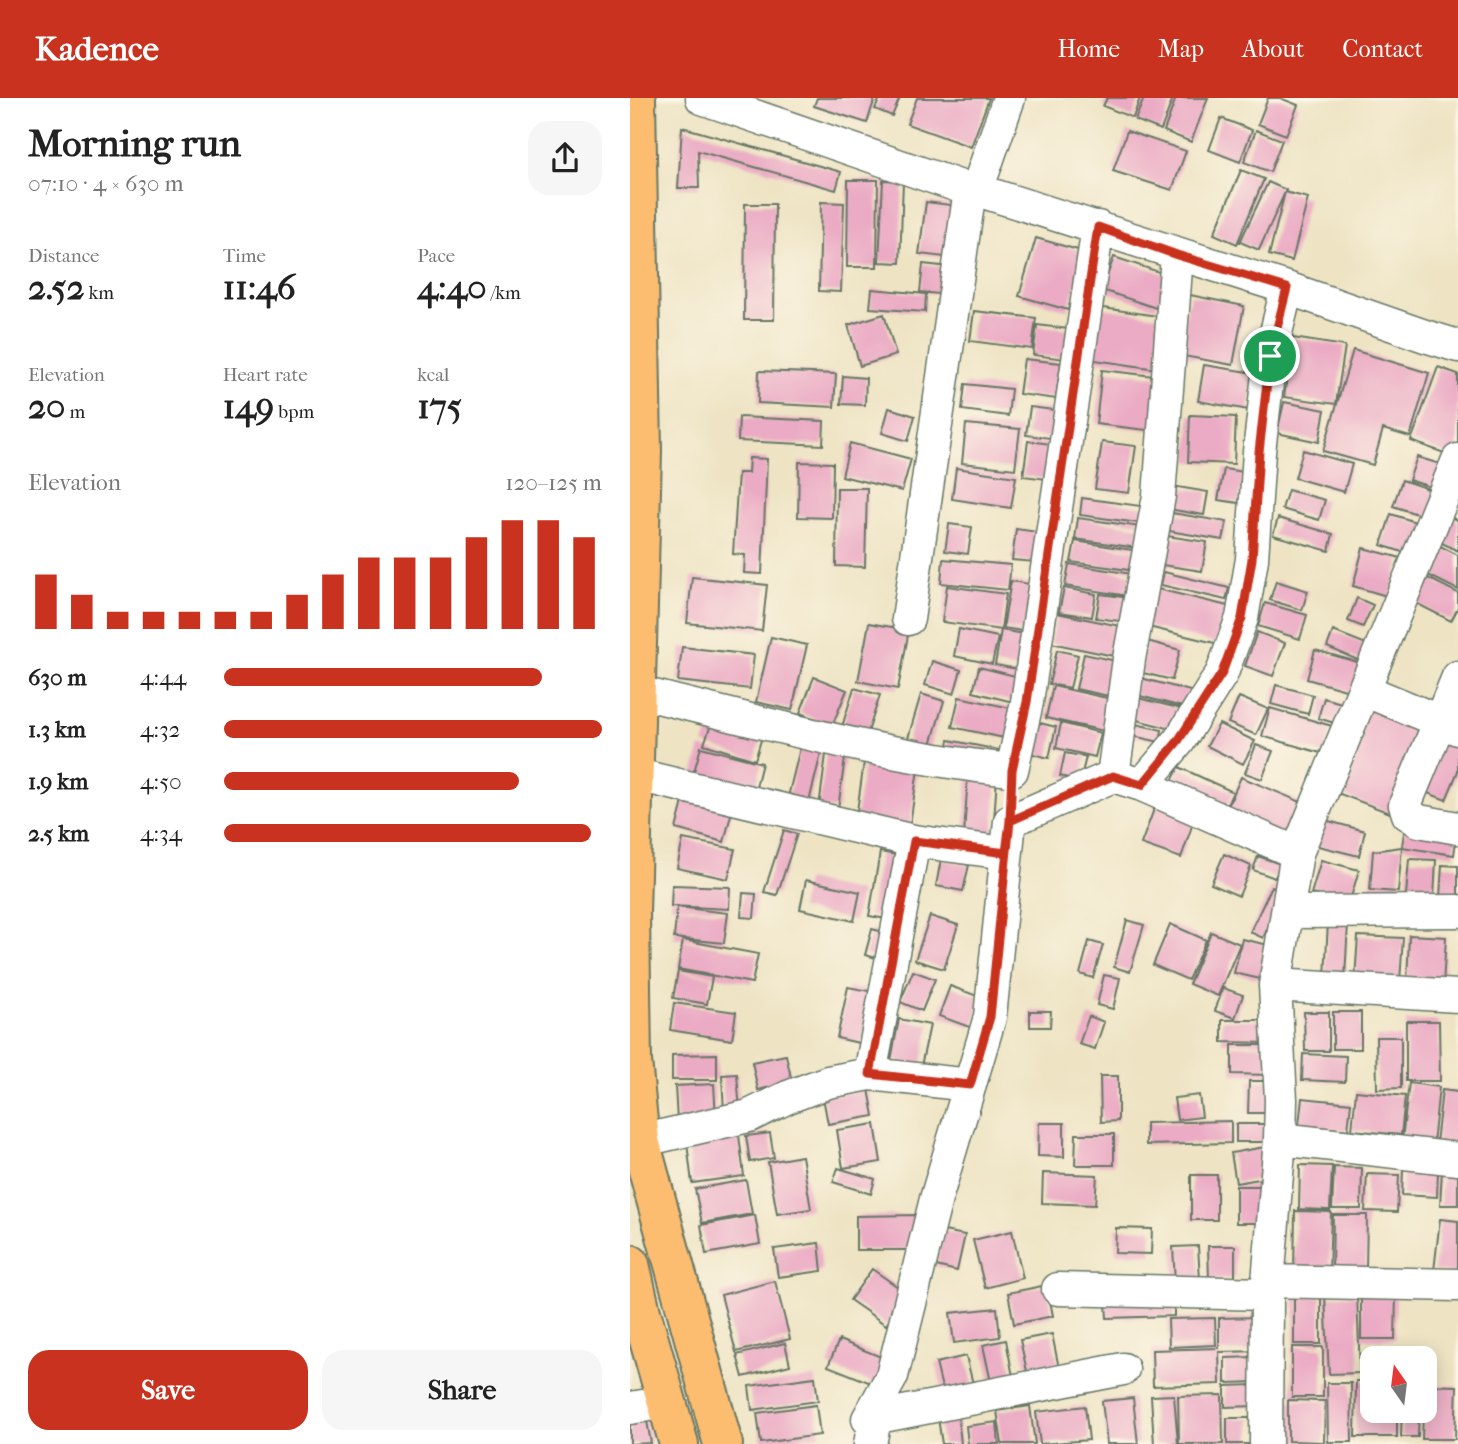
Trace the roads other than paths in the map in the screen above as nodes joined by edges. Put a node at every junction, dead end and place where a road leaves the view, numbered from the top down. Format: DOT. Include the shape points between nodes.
graph roads {
  1 [pos="636,98"];
  2 [pos="702,98"];
  3 [pos="1009,98"];
  4 [pos="973,190"];
  5 [pos="1098,227"];
  6 [pos="1177,255"];
  7 [pos="1287,288"];
  8 [pos="1458,346"];
  9 [pos="1458,460"];
  10 [pos="908,620"];
  11 [pos="1458,677"];
  12 [pos="1364,690"];
  13 [pos="637,692"];
  14 [pos="1449,726"];
  15 [pos="1012,770"];
  16 [pos="634,774"];
  17 [pos="1128,780"];
  18 [pos="1010,821"];
  19 [pos="1458,828"];
  20 [pos="914,841"];
  21 [pos="1006,853"];
  22 [pos="1297,853"];
  23 [pos="1458,911"];
  24 [pos="1289,912"];
  25 [pos="1275,985"];
  26 [pos="1458,996"];
  27 [pos="870,1074"];
  28 [pos="970,1085"];
  29 [pos="1280,1139"];
  30 [pos="640,1141"];
  31 [pos="1458,1159"];
  32 [pos="630,1264"];
  33 [pos="1458,1285"];
  34 [pos="1267,1287"];
  35 [pos="1058,1289"];
  36 [pos="636,1312"];
  37 [pos="1123,1369"];
  38 [pos="668,1402"];
  39 [pos="630,1408"];
  40 [pos="869,1432"];
  41 [pos="679,1444"];
  42 [pos="723,1444"];
  43 [pos="1266,1444"];
  1 -- 13 [label="main road" via="642,451"];
  2 -- 4 [label="street"];
  3 -- 4 [label="street"];
  4 -- 5 [label="street"];
  4 -- 10 [label="street"];
  5 -- 6 [label="street"];
  5 -- 15 [label="street" via="1027,702"];
  6 -- 7 [label="street"];
  6 -- 17 [label="street" via="1159,496 1129,659"];
  7 -- 8 [label="street"];
  7 -- 17 [label="street" via="1270,356 1252,559 1242,618 1222,673 1178,741"];
  9 -- 12 [label="street"];
  11 -- 14 [label="street"];
  12 -- 14 [label="street"];
  12 -- 22 [label="street"];
  13 -- 15 [label="street" via="844,742 960,765"];
  13 -- 16 [label="main road"];
  14 -- 19 [label="street" via="1405,805 1408,814 1419,821"];
  15 -- 18 [label="street"];
  16 -- 20 [label="street"];
  16 -- 30 [label="main road" via="632,1048"];
  17 -- 18 [label="street"];
  17 -- 22 [label="street"];
  18 -- 21 [label="street"];
  20 -- 21 [label="street"];
  20 -- 27 [label="street"];
  21 -- 28 [label="street" via="990,1017"];
  22 -- 24 [label="street"];
  23 -- 24 [label="street"];
  24 -- 25 [label="street"];
  25 -- 26 [label="street"];
  25 -- 29 [label="street"];
  27 -- 28 [label="street"];
  27 -- 30 [label="street" via="828,1082 749,1116"];
  28 -- 40 [label="street" via="892,1376"];
  29 -- 31 [label="street"];
  29 -- 34 [label="street"];
  30 -- 42 [label="main road"];
  32 -- 36 [label="main road"];
  33 -- 34 [label="street"];
  34 -- 35 [label="street"];
  34 -- 43 [label="street"];
  36 -- 38 [label="main road"];
  37 -- 40 [label="street"];
  38 -- 39 [label="street"];
  38 -- 41 [label="main road"];
}
